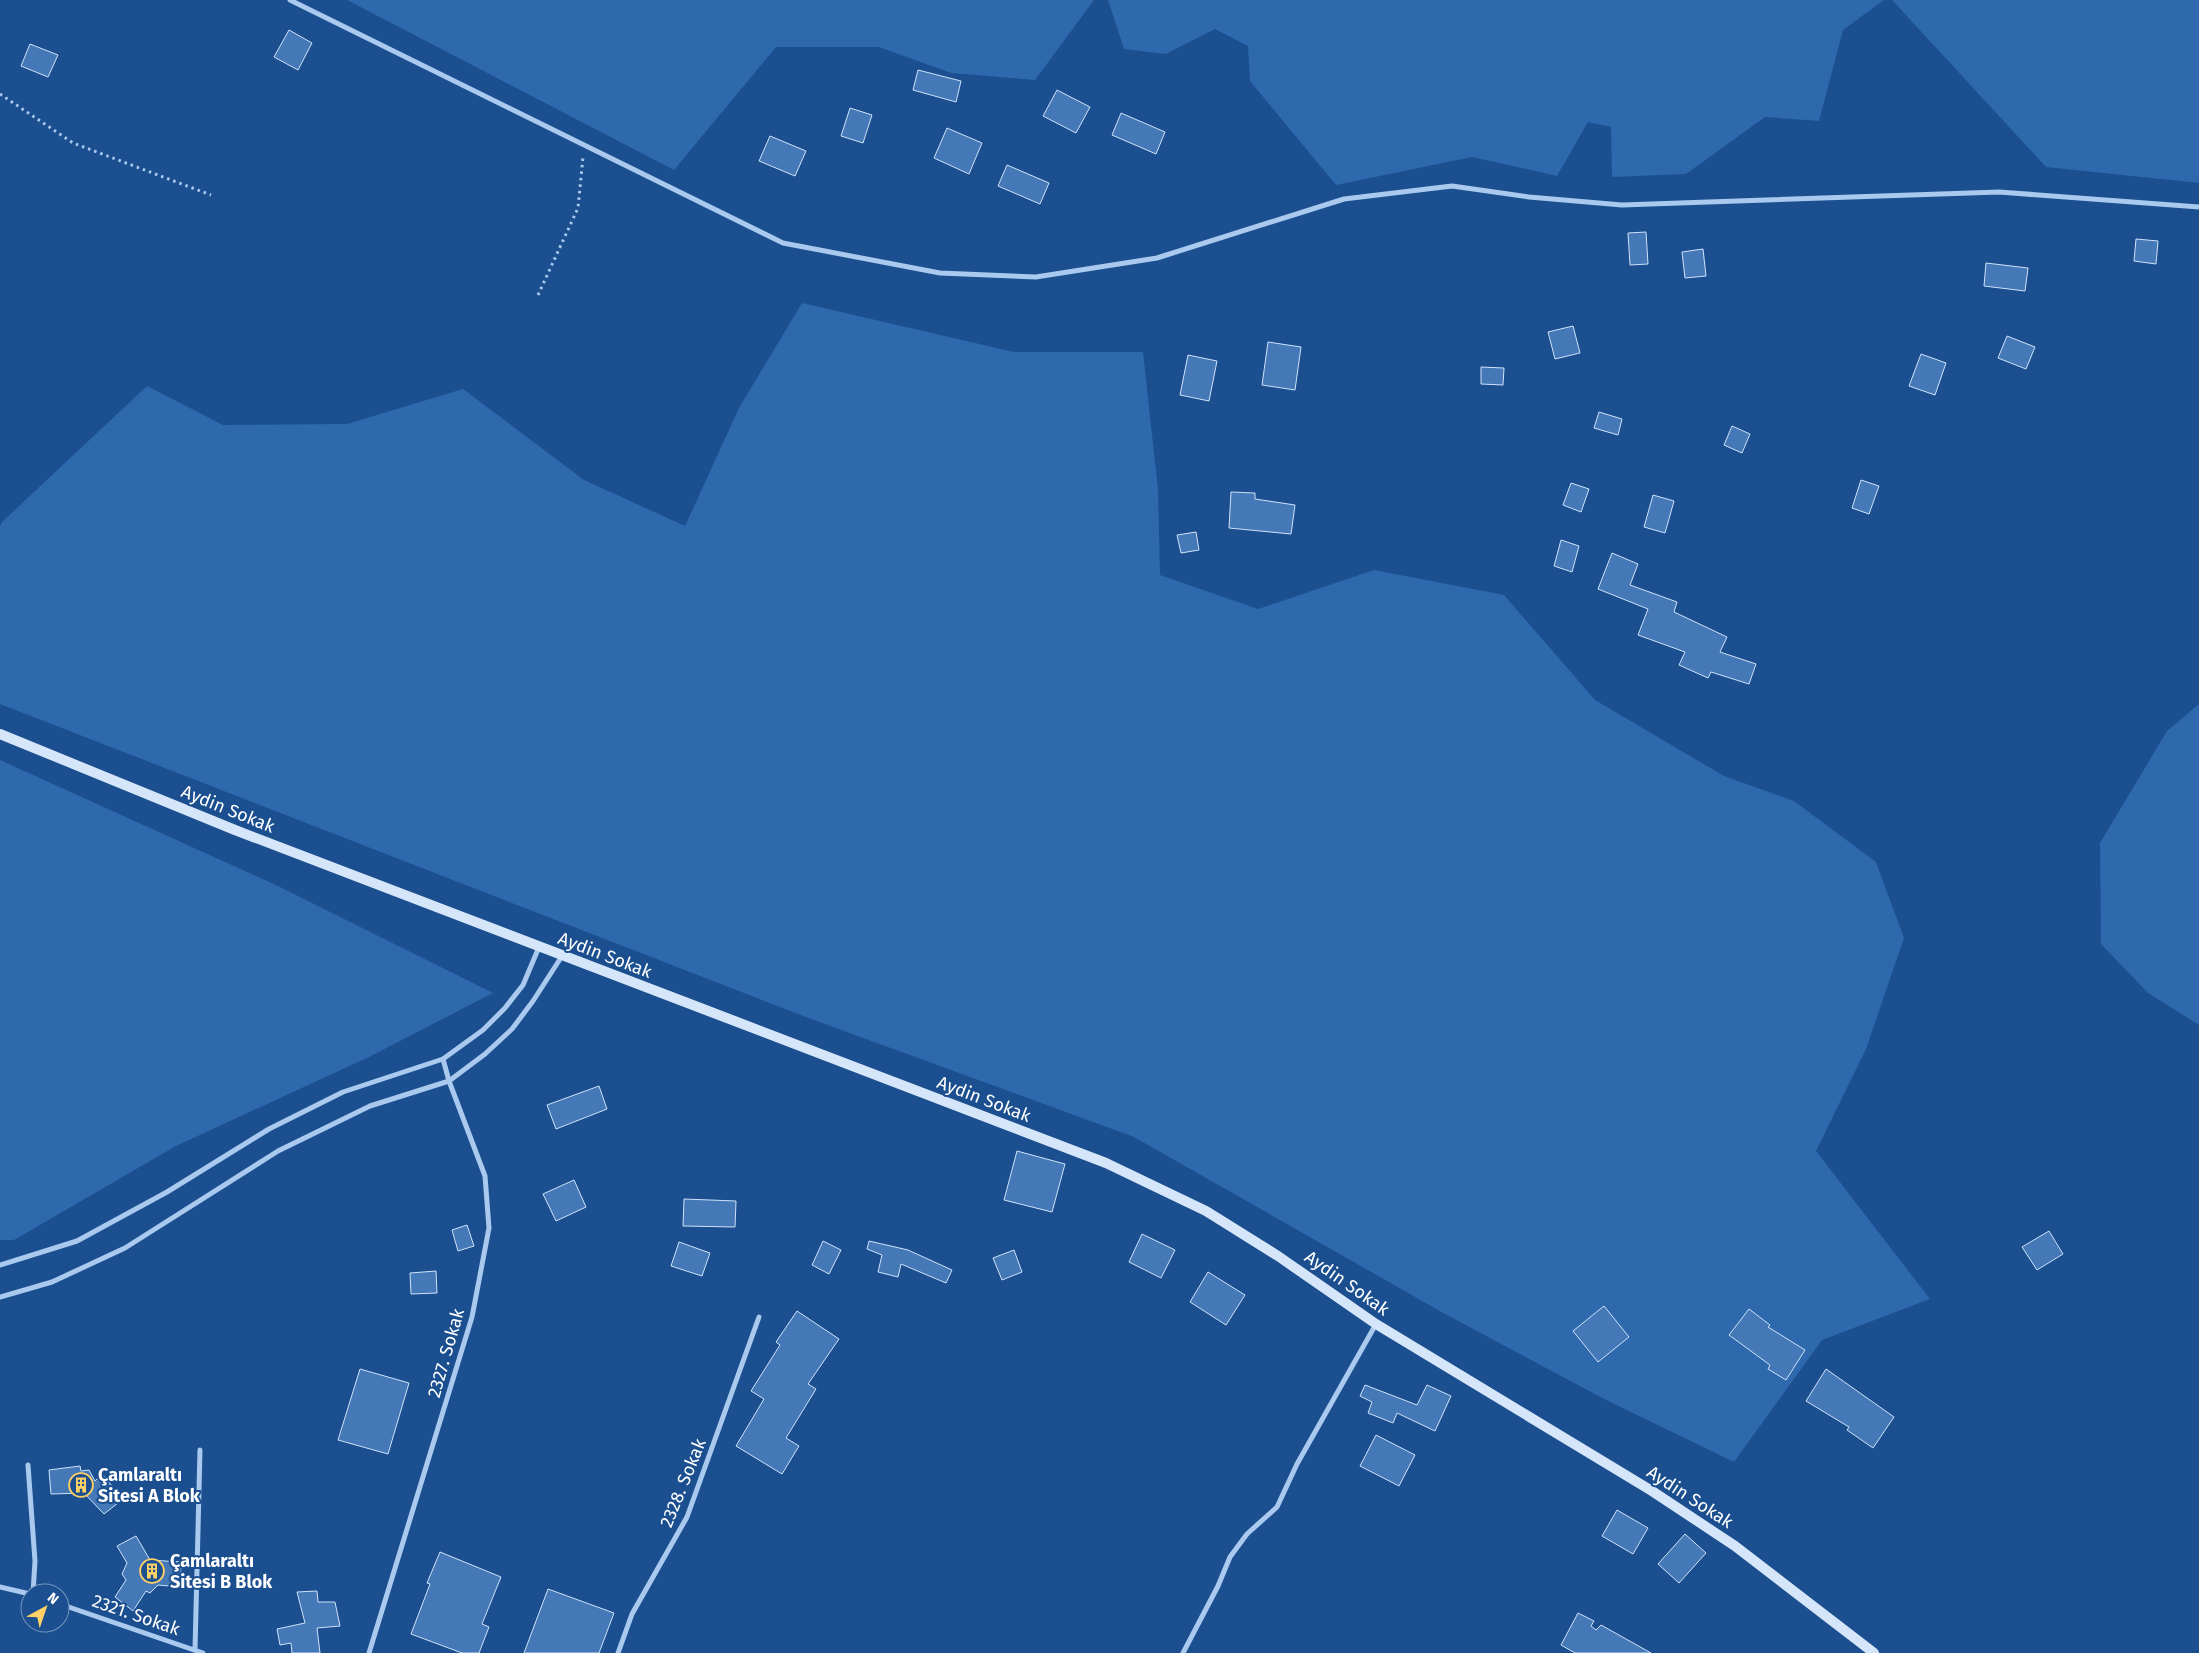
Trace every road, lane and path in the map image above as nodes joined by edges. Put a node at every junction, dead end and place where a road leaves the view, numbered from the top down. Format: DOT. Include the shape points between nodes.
graph roads {
  1 [pos="290,0"];
  2 [pos="0,94"];
  3 [pos="584,146"];
  4 [pos="211,195"];
  5 [pos="2199,207"];
  6 [pos="538,295"];
  7 [pos="0,734"];
  8 [pos="539,947"];
  9 [pos="562,956"];
  10 [pos="443,1059"];
  11 [pos="449,1081"];
  12 [pos="0,1265"];
  13 [pos="0,1296"];
  14 [pos="759,1317"];
  15 [pos="1376,1324"];
  16 [pos="200,1450"];
  17 [pos="28,1464"];
  18 [pos="32,1583"];
  19 [pos="0,1587"];
  20 [pos="20,1591"];
  21 [pos="70,1607"];
  22 [pos="195,1650"];
  23 [pos="204,1653"];
  24 [pos="369,1653"];
  25 [pos="618,1653"];
  26 [pos="1183,1653"];
  27 [pos="1874,1653"];
  1 -- 3 [label="street"];
  2 -- 4 [label="path" via="73,143"];
  3 -- 5 [label="street" via="783,242 940,273 1036,277 1157,258 1344,199 1452,186 1622,206 1999,192"];
  3 -- 6 [label="path" via="578,208"];
  7 -- 8 [label="street, Aydin Sokak" via="235,830"];
  8 -- 9 [label="street, Aydin Sokak"];
  8 -- 10 [label="street" via="523,984 505,1008 483,1030"];
  9 -- 11 [label="street" via="512,1029"];
  9 -- 15 [label="street, Aydin Sokak" via="1106,1163 1206,1211"];
  10 -- 11 [label="street, 2327. Sokak"];
  10 -- 12 [label="street" via="343,1092 269,1130 167,1192 77,1241"];
  11 -- 13 [label="street" via="362,1110 278,1151 125,1248 52,1282"];
  11 -- 24 [label="street, 2327. Sokak" via="485,1176 489,1228 472,1317"];
  14 -- 25 [label="street, 2328. Sokak" via="687,1517 632,1614"];
  15 -- 26 [label="street" via="1297,1464 1277,1508 1247,1534 1230,1557"];
  15 -- 27 [label="street, Aydin Sokak" via="1536,1420 1735,1546"];
  16 -- 22 [label="street"];
  17 -- 18 [label="street" via="35,1560"];
  19 -- 20 [label="street"];
  21 -- 22 [label="street, 2321. Sokak"];
  22 -- 23 [label="street, 2321. Sokak"];
}
